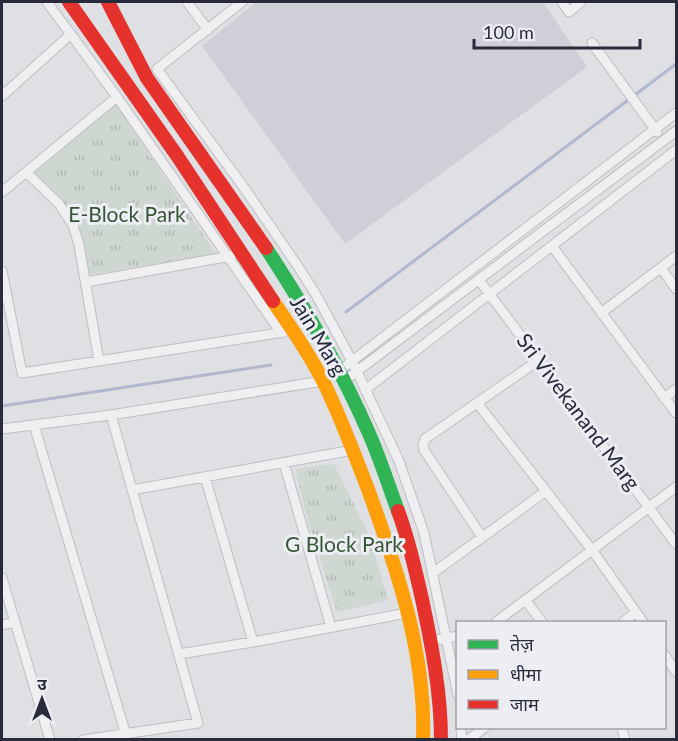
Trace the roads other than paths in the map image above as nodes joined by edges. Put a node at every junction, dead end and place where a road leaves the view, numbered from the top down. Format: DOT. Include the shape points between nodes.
graph roads {
  1 [pos="47,2"];
  2 [pos="69,2"];
  3 [pos="108,2"];
  4 [pos="187,2"];
  5 [pos="242,2"];
  6 [pos="562,2"];
  7 [pos="582,2"];
  8 [pos="208,30"];
  9 [pos="71,34"];
  10 [pos="592,43"];
  11 [pos="2,96"];
  12 [pos="117,97"];
  13 [pos="676,113"];
  14 [pos="655,130"];
  15 [pos="676,131"];
  16 [pos="664,141"];
  17 [pos="676,150"];
  18 [pos="207,163"];
  19 [pos="26,172"];
  20 [pos="189,174"];
  21 [pos="2,192"];
  22 [pos="552,246"];
  23 [pos="235,255"];
  24 [pos="676,256"];
  25 [pos="661,268"];
  26 [pos="2,271"];
  27 [pos="479,280"];
  28 [pos="86,282"];
  29 [pos="676,289"];
  30 [pos="490,294"];
  31 [pos="602,313"];
  32 [pos="287,332"];
  33 [pos="539,360"];
  34 [pos="99,361"];
  35 [pos="352,361"];
  36 [pos="356,373"];
  37 [pos="342,376"];
  38 [pos="323,381"];
  39 [pos="676,388"];
  40 [pos="364,390"];
  41 [pos="664,398"];
  42 [pos="478,404"];
  43 [pos="676,413"];
  44 [pos="111,415"];
  45 [pos="34,425"];
  46 [pos="2,429"];
  47 [pos="353,450"];
  48 [pos="284,463"];
  49 [pos="205,477"];
  50 [pos="676,487"];
  51 [pos="132,490"];
  52 [pos="546,490"];
  53 [pos="650,509"];
  54 [pos="482,537"];
  55 [pos="676,544"];
  56 [pos="591,550"];
  57 [pos="433,573"];
  58 [pos="2,578"];
  59 [pos="526,601"];
  60 [pos="636,612"];
  61 [pos="407,613"];
  62 [pos="497,621"];
  63 [pos="541,621"];
  64 [pos="624,621"];
  65 [pos="642,621"];
  66 [pos="14,622"];
  67 [pos="2,625"];
  68 [pos="331,627"];
  69 [pos="456,636"];
  70 [pos="447,638"];
  71 [pos="431,641"];
  72 [pos="253,642"];
  73 [pos="178,654"];
  74 [pos="666,657"];
  75 [pos="676,672"];
  76 [pos="456,685"];
  77 [pos="483,729"];
  78 [pos="126,735"];
  79 [pos="50,740"];
  80 [pos="82,740"];
  81 [pos="423,740"];
  82 [pos="441,740"];
  83 [pos="468,740"];
  1 -- 9 [label="street"];
  2 -- 20 [label="street, Jain Marg"];
  3 -- 18 [label="street, Jain Marg" via="147,78"];
  4 -- 8 [label="street"];
  5 -- 8 [label="street"];
  6 -- 7 [label="street" via="569,12"];
  8 -- 35 [label="street" via="158,69 304,276"];
  9 -- 11 [label="street"];
  9 -- 12 [label="street"];
  10 -- 14 [label="street"];
  12 -- 19 [label="street"];
  12 -- 23 [label="street"];
  13 -- 14 [label="street"];
  14 -- 16 [label="street"];
  14 -- 35 [label="street"];
  15 -- 16 [label="street"];
  16 -- 27 [label="street"];
  17 -- 22 [label="street"];
  18 -- 20 [label="street" via="195,164"];
  18 -- 37 [label="street, Jain Marg" via="308,313"];
  19 -- 21 [label="street"];
  19 -- 28 [label="street" via="59,204 73,225"];
  20 -- 23 [label="street, Jain Marg"];
  22 -- 30 [label="street"];
  22 -- 31 [label="street"];
  23 -- 28 [label="street"];
  23 -- 32 [label="street, Jain Marg"];
  24 -- 25 [label="street"];
  25 -- 29 [label="street"];
  25 -- 31 [label="street"];
  26 -- 34 [label="street" via="22,373"];
  27 -- 30 [label="street, Sri Vivekanand Marg"];
  27 -- 36 [label="street"];
  28 -- 34 [label="street"];
  30 -- 33 [label="street, Sri Vivekanand Marg"];
  30 -- 40 [label="street"];
  31 -- 41 [label="street"];
  32 -- 34 [label="street"];
  32 -- 38 [label="street, Jain Marg"];
  33 -- 42 [label="street"];
  33 -- 53 [label="street, Sri Vivekanand Marg"];
  35 -- 36 [label="street"];
  35 -- 37 [label="street"];
  36 -- 37 [label="street"];
  36 -- 40 [label="street"];
  37 -- 71 [label="street, Jain Marg" via="368,430 408,537"];
  38 -- 44 [label="street"];
  38 -- 47 [label="street, Jain Marg"];
  39 -- 41 [label="street"];
  40 -- 57 [label="street" via="399,461 424,533"];
  41 -- 43 [label="street"];
  42 -- 52 [label="street"];
  42 -- 54 [label="street" via="425,439 423,445"];
  44 -- 45 [label="street"];
  44 -- 51 [label="street"];
  45 -- 46 [label="street"];
  45 -- 78 [label="street"];
  47 -- 48 [label="street"];
  47 -- 61 [label="street, Jain Marg" via="388,544"];
  48 -- 49 [label="street"];
  48 -- 68 [label="street"];
  49 -- 51 [label="street"];
  49 -- 72 [label="street"];
  50 -- 53 [label="street"];
  51 -- 73 [label="street"];
  52 -- 54 [label="street"];
  52 -- 56 [label="street"];
  53 -- 55 [label="street, Sri Vivekanand Marg"];
  53 -- 56 [label="street"];
  54 -- 57 [label="street"];
  56 -- 59 [label="street"];
  56 -- 60 [label="street"];
  57 -- 70 [label="street"];
  58 -- 66 [label="street"];
  59 -- 62 [label="street"];
  59 -- 63 [label="street"];
  60 -- 64 [label="street"];
  60 -- 65 [label="street"];
  61 -- 68 [label="street"];
  61 -- 81 [label="street, Jain Marg" via="415,639 424,711"];
  66 -- 67 [label="street"];
  66 -- 79 [label="street"];
  68 -- 72 [label="street"];
  69 -- 70 [label="street"];
  70 -- 71 [label="street"];
  70 -- 76 [label="street"];
  71 -- 82 [label="street, Jain Marg" via="441,710"];
  72 -- 73 [label="street"];
  73 -- 78 [label="street" via="198,723"];
  74 -- 75 [label="street"];
  77 -- 83 [label="street"];
  78 -- 80 [label="street"];
}
